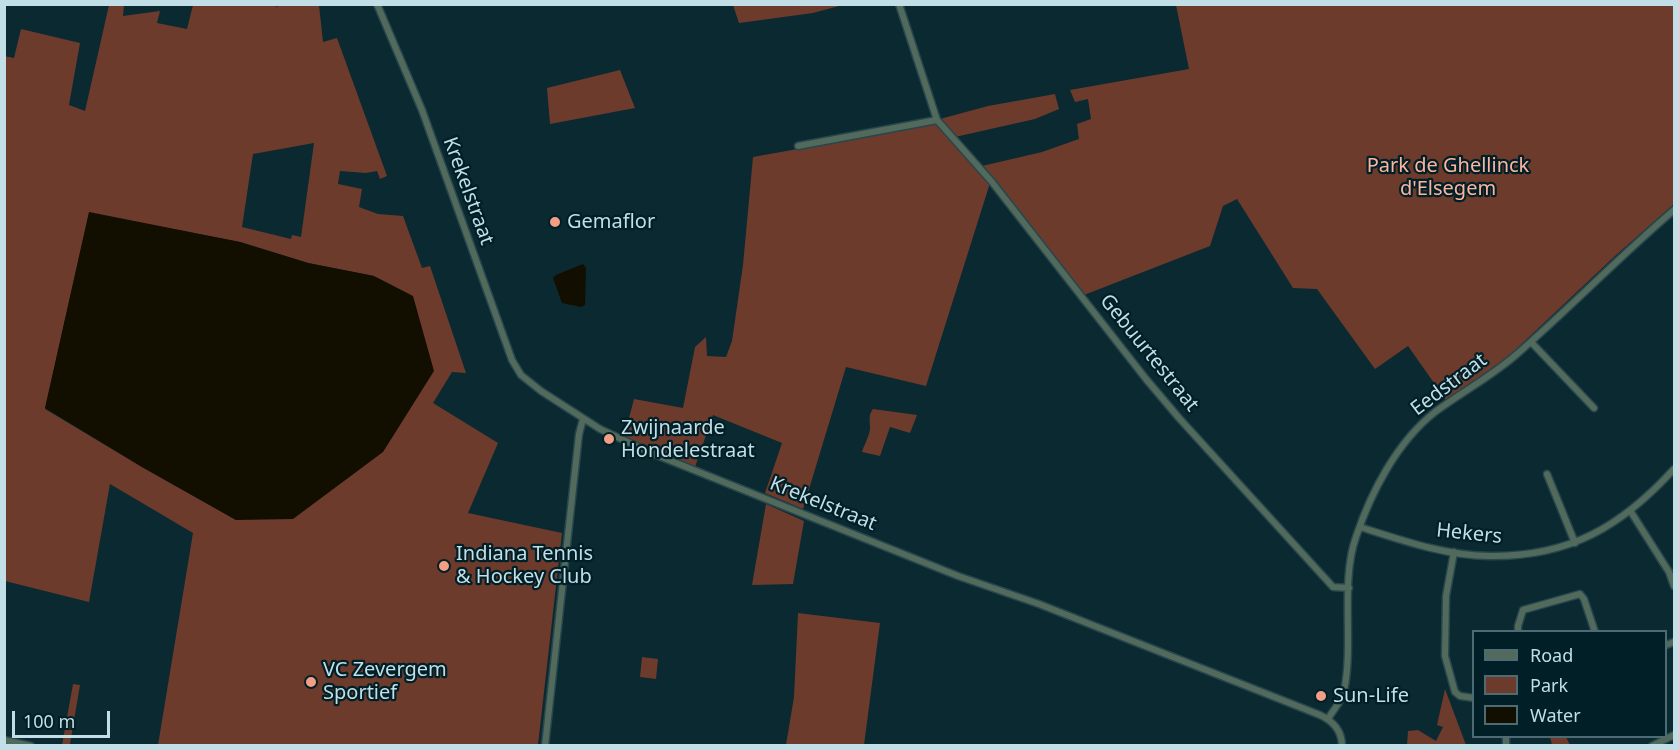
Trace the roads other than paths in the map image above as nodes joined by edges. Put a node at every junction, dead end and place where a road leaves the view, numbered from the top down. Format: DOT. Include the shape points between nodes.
graph roads {
  1 [pos="377,4"];
  2 [pos="899,4"];
  3 [pos="937,120"];
  4 [pos="798,146"];
  5 [pos="1674,210"];
  6 [pos="1531,342"];
  7 [pos="1594,408"];
  8 [pos="583,419"];
  9 [pos="1674,469"];
  10 [pos="1547,474"];
  11 [pos="1630,512"];
  12 [pos="1360,527"];
  13 [pos="1575,543"];
  14 [pos="1454,552"];
  15 [pos="1674,586"];
  16 [pos="1349,588"];
  17 [pos="1518,630"];
  18 [pos="1594,630"];
  19 [pos="1472,698"];
  20 [pos="1328,719"];
  21 [pos="1674,735"];
  22 [pos="4,740"];
  23 [pos="31,746"];
  24 [pos="545,746"];
  25 [pos="1342,746"];
  26 [pos="1652,746"];
  1 -- 8 [label="street, Krekelstraat" via="419,102 512,360 521,375"];
  2 -- 3 [label="street, Gebuurtestraat"];
  3 -- 4 [label="street"];
  3 -- 16 [label="street, Gebuurtestraat" via="992,182 1179,418 1333,587"];
  5 -- 6 [label="street, Eedstraat"];
  6 -- 7 [label="street"];
  6 -- 12 [label="street, Eedstraat" via="1494,373 1437,411 1408,438"];
  8 -- 20 [label="street, Krekelstraat" via="624,441 808,516"];
  8 -- 24 [label="street"];
  9 -- 11 [label="street, Hekers"];
  10 -- 13 [label="street"];
  11 -- 13 [label="street, Hekers"];
  11 -- 15 [label="street"];
  12 -- 14 [label="street, Hekers"];
  12 -- 16 [label="street, Eedstraat" via="1352,550"];
  13 -- 14 [label="street, Hekers" via="1534,553 1489,556"];
  14 -- 19 [label="street" via="1446,596 1445,656 1455,692"];
  16 -- 20 [label="street, Eedstraat" via="1344,692"];
  17 -- 18 [label="street" via="1523,610 1580,594"];
  20 -- 25 [label="street" via="1340,732"];
  21 -- 26 [label="street"];
  22 -- 23 [label="street"];
}
